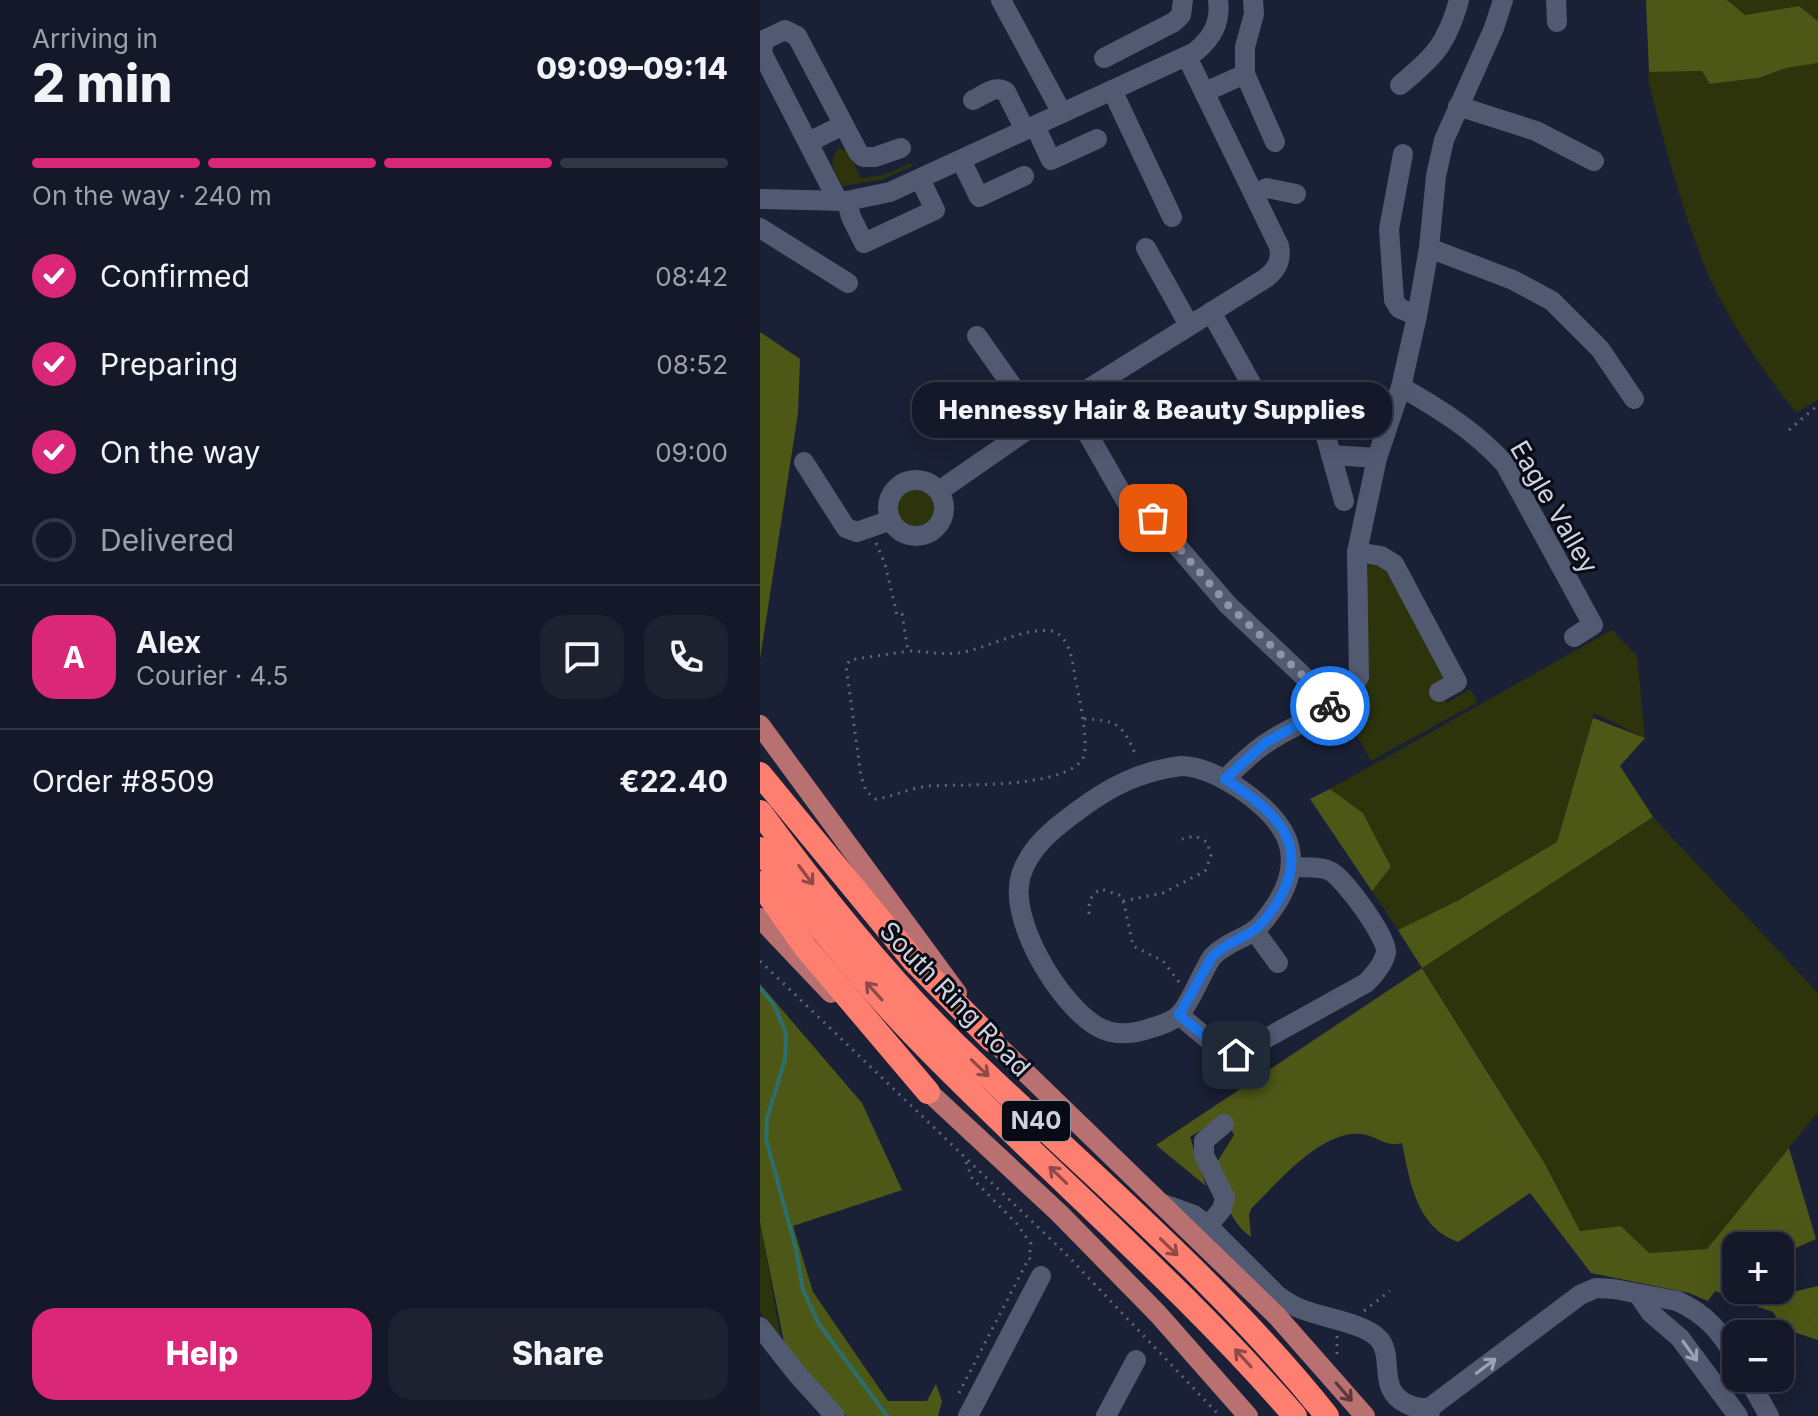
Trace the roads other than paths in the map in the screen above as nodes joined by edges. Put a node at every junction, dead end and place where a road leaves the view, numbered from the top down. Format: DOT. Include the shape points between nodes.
graph roads {
  1 [pos="1001,0"];
  2 [pos="1183,0"];
  3 [pos="1218,0"];
  4 [pos="1253,0"];
  5 [pos="1459,0"];
  6 [pos="1503,0"];
  7 [pos="1556,0"];
  8 [pos="1557,22"];
  9 [pos="1187,57"];
  10 [pos="1104,58"];
  11 [pos="1245,74"];
  12 [pos="1400,85"];
  13 [pos="1112,90"];
  14 [pos="1205,92"];
  15 [pos="973,100"];
  16 [pos="1458,106"];
  17 [pos="1062,113"];
  18 [pos="843,125"];
  19 [pos="1030,128"];
  20 [pos="1097,139"];
  21 [pos="809,142"];
  22 [pos="1275,142"];
  23 [pos="901,148"];
  24 [pos="1403,154"];
  25 [pos="961,160"];
  26 [pos="1594,161"];
  27 [pos="1024,176"];
  28 [pos="920,179"];
  29 [pos="1254,194"];
  30 [pos="1296,194"];
  31 [pos="760,199"];
  32 [pos="843,201"];
  33 [pos="1172,217"];
  34 [pos="760,228"];
  35 [pos="1146,248"];
  36 [pos="1429,248"];
  37 [pos="848,283"];
  38 [pos="1211,312"];
  39 [pos="1417,316"];
  40 [pos="1189,325"];
  41 [pos="977,336"];
  42 [pos="1401,387"];
  43 [pos="1257,394"];
  44 [pos="1634,399"];
  45 [pos="1069,401"];
  46 [pos="1318,408"];
  47 [pos="1037,421"];
  48 [pos="1331,455"];
  49 [pos="1377,458"];
  50 [pos="804,462"];
  51 [pos="939,491"];
  52 [pos="1344,501"];
  53 [pos="1130,508"];
  54 [pos="1153,518"];
  55 [pos="891,520"];
  56 [pos="1357,552"];
  57 [pos="1574,637"];
  58 [pos="1439,692"];
  59 [pos="1333,704"];
  60 [pos="760,725"];
  61 [pos="760,774"];
  62 [pos="1225,779"];
  63 [pos="760,812"];
  64 [pos="760,849"];
  65 [pos="1293,867"];
  66 [pos="760,883"];
  67 [pos="760,918"];
  68 [pos="1254,930"];
  69 [pos="1278,963"];
  70 [pos="1179,1015"];
  71 [pos="992,1040"];
  72 [pos="928,1092"];
  73 [pos="1224,1124"];
  74 [pos="1160,1203"];
  75 [pos="1208,1226"];
  76 [pos="1041,1276"];
  77 [pos="1638,1294"];
  78 [pos="760,1327"];
  79 [pos="1722,1335"];
  80 [pos="1136,1360"];
  81 [pos="1756,1392"];
  82 [pos="962,1409"];
  83 [pos="1430,1412"];
  84 [pos="835,1416"];
  85 [pos="1106,1416"];
  86 [pos="1248,1416"];
  87 [pos="1295,1416"];
  88 [pos="1327,1416"];
  89 [pos="1365,1416"];
  90 [pos="1738,1416"];
  91 [pos="1769,1416"];
  1 -- 17 [label="street"];
  2 -- 10 [label="street" via="1174,22"];
  3 -- 9 [label="street" via="1214,31"];
  4 -- 11 [label="street"];
  5 -- 12 [label="street" via="1444,42"];
  6 -- 16 [label="street"];
  7 -- 8 [label="street"];
  9 -- 13 [label="street"];
  9 -- 14 [label="street"];
  11 -- 14 [label="street"];
  11 -- 22 [label="street"];
  13 -- 17 [label="street"];
  13 -- 33 [label="street"];
  14 -- 29 [label="street"];
  15 -- 19 [label="street" via="1002,89"];
  16 -- 26 [label="street" via="1536,131"];
  16 -- 36 [label="street" via="1436,176"];
  17 -- 19 [label="street"];
  18 -- 21 [label="street"];
  18 -- 21 [label="street" via="797,36 785,30 764,40 762,53"];
  18 -- 23 [label="street" via="863,157"];
  19 -- 20 [label="street" via="1051,160"];
  19 -- 25 [label="street"];
  21 -- 32 [label="street"];
  24 -- 39 [label="street" via="1389,229 1394,300"];
  25 -- 27 [label="street" via="979,197"];
  25 -- 28 [label="street"];
  28 -- 32 [label="street" via="890,192"];
  28 -- 32 [label="street" via="935,210 864,243"];
  29 -- 30 [label="street" via="1267,188"];
  29 -- 38 [label="street" via="1279,246 1277,268"];
  31 -- 32 [label="street"];
  34 -- 37 [label="street"];
  35 -- 40 [label="street"];
  36 -- 39 [label="street"];
  36 -- 44 [label="street" via="1552,301 1600,349"];
  38 -- 40 [label="street"];
  38 -- 43 [label="street"];
  39 -- 42 [label="street"];
  40 -- 45 [label="street"];
  41 -- 47 [label="street"];
  42 -- 49 [label="street"];
  42 -- 57 [label="street, Eagle Valley" via="1448,414 1505,464 1593,625"];
  45 -- 47 [label="street"];
  45 -- 53 [label="street"];
  46 -- 48 [label="street"];
  47 -- 51 [label="street"];
  48 -- 49 [label="street"];
  48 -- 52 [label="street"];
  49 -- 56 [label="street"];
  50 -- 55 [label="street" via="843,525 857,532"];
  51 -- 55 [label="street" via="924,481 906,481 892,493"];
  51 -- 55 [label="street" via="944,509 931,532 904,533"];
  54 -- 59 [label="street" via="1228,605"];
  56 -- 58 [label="street" via="1394,564 1457,682"];
  56 -- 59 [label="street" via="1359,677"];
  59 -- 62 [label="street" via="1265,743"];
  60 -- 71 [label="main road"];
  61 -- 71 [label="highway" via="913,960"];
  62 -- 65 [label="street" via="1271,812 1285,833"];
  62 -- 70 [label="street" via="1181,766 1124,781 1050,832 1032,852 1018,888 1023,919 1043,965 1090,1022 1109,1032 1130,1033"];
  63 -- 88 [label="highway, South Ring Road / N40, one-way" via="810,880 921,1008 1248,1327"];
  87 -- 64 [label="highway, South Ring Road / N40, one-way" via="1158,1270 919,1040"];
  65 -- 68 [label="street" via="1278,901"];
  65 -- 70 [label="street" via="1334,873 1362,908 1384,938 1384,959 1376,972 1366,983 1236,1055 1226,1054"];
  66 -- 72 [label="highway" via="806,948"];
  67 -- 72 [label="main road"];
  68 -- 69 [label="street"];
  68 -- 70 [label="street" via="1212,957"];
  71 -- 74 [label="main road, N40"];
  72 -- 86 [label="main road, N40" via="1059,1213"];
  73 -- 75 [label="street" via="1204,1141 1204,1155 1225,1198"];
  74 -- 75 [label="street"];
  74 -- 89 [label="main road, N40, one-way" via="1277,1316"];
  75 -- 83 [label="street" via="1277,1295 1304,1310 1346,1319 1378,1339 1397,1397"];
  76 -- 82 [label="street"];
  77 -- 79 [label="street" via="1677,1301 1702,1313"];
  83 -- 77 [label="street, one-way" via="1588,1290"];
  77 -- 90 [label="street, one-way" via="1680,1338"];
  78 -- 84 [label="street"];
  80 -- 85 [label="street"];
  81 -- 91 [label="street"];
}
